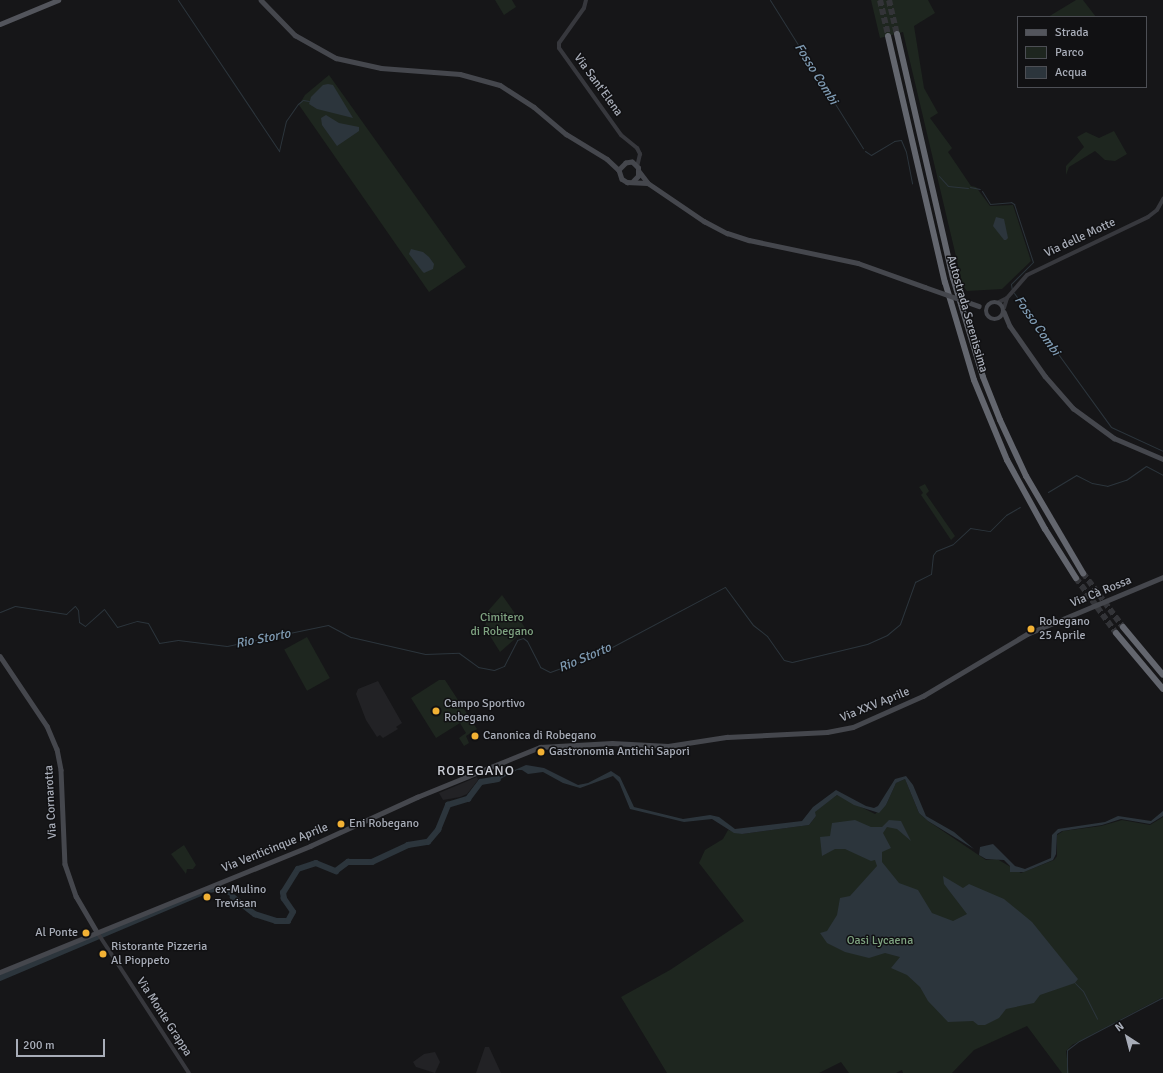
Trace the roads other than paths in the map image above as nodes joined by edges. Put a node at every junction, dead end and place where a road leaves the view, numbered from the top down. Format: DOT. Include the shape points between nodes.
graph roads {
  1 [pos="58,0"];
  2 [pos="261,0"];
  3 [pos="586,0"];
  4 [pos="0,24"];
  5 [pos="897,34"];
  6 [pos="888,36"];
  7 [pos="639,157"];
  8 [pos="607,160"];
  9 [pos="632,162"];
  10 [pos="624,164"];
  11 [pos="638,169"];
  12 [pos="619,170"];
  13 [pos="633,181"];
  14 [pos="648,183"];
  15 [pos="1163,199"];
  16 [pos="1007,298"];
  17 [pos="999,302"];
  18 [pos="988,305"];
  19 [pos="980,306"];
  20 [pos="1004,310"];
  21 [pos="986,312"];
  22 [pos="997,320"];
  23 [pos="1010,326"];
  24 [pos="1163,458"];
  25 [pos="1083,573"];
  26 [pos="1163,577"];
  27 [pos="1076,578"];
  28 [pos="1123,627"];
  29 [pos="1116,633"];
  30 [pos="1004,647"];
  31 [pos="0,656"];
  32 [pos="1163,675"];
  33 [pos="1163,689"];
  34 [pos="668,746"];
  35 [pos="98,933"];
  36 [pos="0,972"];
  37 [pos="189,1073"];
  1 -- 4 [label="main road"];
  2 -- 8 [label="main road" via="295,35 336,58 381,68 460,74 500,85 534,107 586,149"];
  3 -- 7 [label="street, Via Sant'Elena" via="559,43 559,48 622,135 637,148"];
  5 -- 25 [label="highway, Autostrada Serenissima" via="953,278 983,377 1026,476"];
  6 -- 27 [label="highway, Autostrada Serenissima" via="945,282 974,380 1007,460 1044,529"];
  7 -- 9 [label="street"];
  7 -- 11 [label="street"];
  8 -- 10 [label="main road"];
  8 -- 12 [label="main road"];
  9 -- 10 [label="main road"];
  9 -- 11 [label="main road"];
  10 -- 12 [label="main road"];
  11 -- 13 [label="main road"];
  11 -- 14 [label="main road"];
  12 -- 13 [label="main road" via="623,180"];
  13 -- 14 [label="main road"];
  14 -- 19 [label="main road, bridge" via="704,221 727,233 858,263"];
  15 -- 16 [label="street, Via delle Motte" via="1148,217 1038,269"];
  16 -- 17 [label="street"];
  16 -- 20 [label="street"];
  17 -- 18 [label="main road"];
  17 -- 20 [label="main road"];
  18 -- 19 [label="main road"];
  18 -- 21 [label="main road"];
  19 -- 21 [label="main road"];
  20 -- 22 [label="main road"];
  20 -- 23 [label="main road"];
  21 -- 22 [label="main road" via="989,318"];
  22 -- 23 [label="main road"];
  23 -- 24 [label="main road" via="1045,376 1073,408 1114,438"];
  26 -- 30 [label="main road, Via Cà Rossa" via="1071,614"];
  28 -- 32 [label="highway"];
  29 -- 33 [label="highway"];
  30 -- 34 [label="main road, Via XXV Aprile" via="917,699 852,726 827,732 718,738"];
  31 -- 35 [label="main road, Via Cornarotta" via="46,726 57,749 61,770 65,864 76,896"];
  34 -- 35 [label="main road, Via Venticinque Aprile" via="612,743 536,748 417,797 310,846"];
  35 -- 36 [label="main road, Via Venticinque Aprile"];
  35 -- 37 [label="street, Via Monte Grappa"];
}
